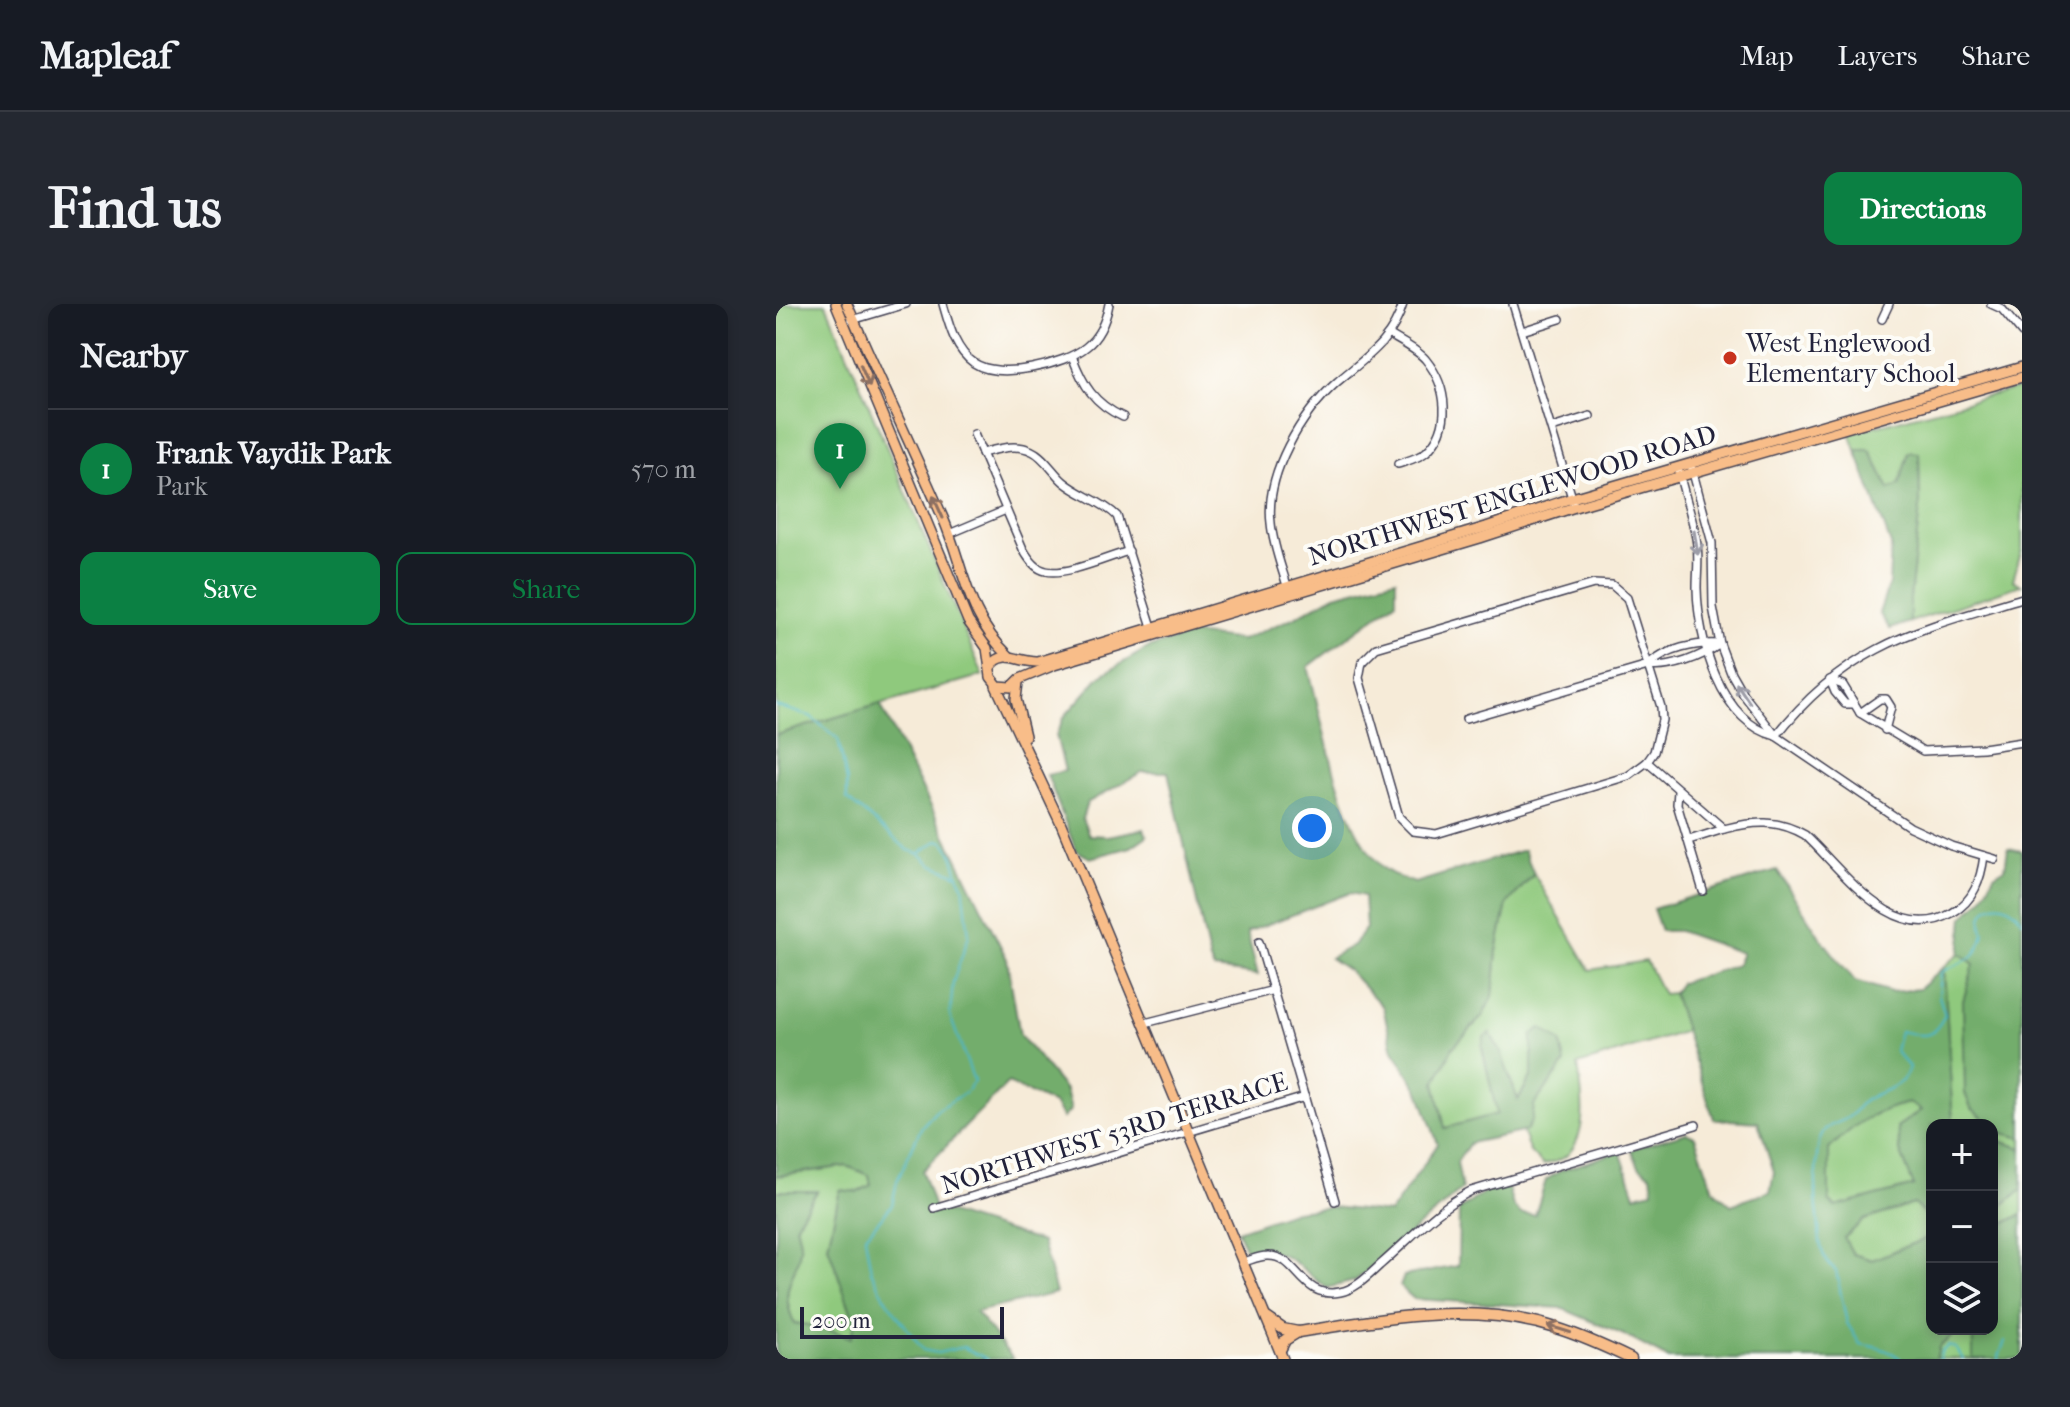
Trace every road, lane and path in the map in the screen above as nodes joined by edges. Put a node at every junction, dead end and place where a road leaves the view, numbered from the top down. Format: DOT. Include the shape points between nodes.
graph roads {
  1 [pos="836,304"];
  2 [pos="847,304"];
  3 [pos="906,304"];
  4 [pos="943,304"];
  5 [pos="1109,304"];
  6 [pos="1403,304"];
  7 [pos="1513,304"];
  8 [pos="1889,304"];
  9 [pos="1991,304"];
  10 [pos="854,319"];
  11 [pos="1560,319"];
  12 [pos="1882,319"];
  13 [pos="843,323"];
  14 [pos="1522,331"];
  15 [pos="2022,333"];
  16 [pos="1390,335"];
  17 [pos="1072,356"];
  18 [pos="2022,367"];
  19 [pos="2022,377"];
  20 [pos="1590,416"];
  21 [pos="1123,417"];
  22 [pos="1552,428"];
  23 [pos="974,434"];
  24 [pos="982,453"];
  25 [pos="1398,464"];
  26 [pos="1692,468"];
  27 [pos="1679,472"];
  28 [pos="1574,502"];
  29 [pos="1006,510"];
  30 [pos="949,534"];
  31 [pos="1129,551"];
  32 [pos="1289,591"];
  33 [pos="2022,598"];
  34 [pos="1154,631"];
  35 [pos="1704,643"];
  36 [pos="1720,644"];
  37 [pos="1674,651"];
  38 [pos="1707,653"];
  39 [pos="1012,658"];
  40 [pos="1677,662"];
  41 [pos="991,666"];
  42 [pos="1648,666"];
  43 [pos="1830,680"];
  44 [pos="1019,681"];
  45 [pos="995,683"];
  46 [pos="1860,713"];
  47 [pos="1466,719"];
  48 [pos="1885,730"];
  49 [pos="1776,736"];
  50 [pos="2022,742"];
  51 [pos="1029,751"];
  52 [pos="1647,762"];
  53 [pos="1678,791"];
  54 [pos="1724,829"];
  55 [pos="1689,840"];
  56 [pos="1984,856"];
  57 [pos="1995,859"];
  58 [pos="1703,891"];
  59 [pos="1887,911"];
  60 [pos="1882,922"];
  61 [pos="1259,942"];
  62 [pos="1274,990"];
  63 [pos="1145,1023"];
  64 [pos="1305,1097"];
  65 [pos="1696,1125"];
  66 [pos="1189,1130"];
  67 [pos="1335,1201"];
  68 [pos="934,1208"];
  69 [pos="1244,1262"];
  70 [pos="1267,1318"];
  71 [pos="1298,1332"];
  72 [pos="1282,1354"];
  73 [pos="1631,1359"];
  1 -- 13 [label="main road"];
  2 -- 10 [label="main road"];
  3 -- 10 [label="street"];
  4 -- 17 [label="street" via="953,337 967,358 983,368 1011,372"];
  5 -- 17 [label="street" via="1099,333"];
  6 -- 16 [label="street"];
  7 -- 14 [label="street"];
  8 -- 12 [label="street"];
  9 -- 15 [label="street"];
  10 -- 13 [label="street"];
  30 -- 10 [label="main road, one-way"];
  11 -- 14 [label="street"];
  13 -- 41 [label="main road, one-way"];
  14 -- 22 [label="street"];
  16 -- 25 [label="street" via="1424,358 1444,395 1443,419 1433,442 1426,452"];
  16 -- 32 [label="street" via="1324,395 1282,462 1271,498 1271,523"];
  17 -- 21 [label="street" via="1091,395"];
  18 -- 26 [label="main road, NORTHWEST ENGLEWOOD ROAD"];
  19 -- 26 [label="main road, NORTHWEST ENGLEWOOD ROAD"];
  20 -- 22 [label="street"];
  22 -- 28 [label="street"];
  23 -- 24 [label="street"];
  24 -- 29 [label="street"];
  24 -- 31 [label="street" via="1008,446 1034,451 1062,481 1117,516"];
  26 -- 27 [label="main road, NORTHWEST ENGLEWOOD ROAD"];
  26 -- 36 [label="street" via="1712,543 1713,607"];
  27 -- 28 [label="main road, NORTHWEST ENGLEWOOD ROAD"];
  27 -- 35 [label="street, one-way" via="1697,544"];
  28 -- 32 [label="main road, NORTHWEST ENGLEWOOD ROAD"];
  29 -- 30 [label="street"];
  29 -- 31 [label="street" via="1031,562 1047,572"];
  30 -- 39 [label="main road" via="973,606"];
  31 -- 34 [label="street"];
  32 -- 34 [label="main road, NORTHWEST ENGLEWOOD ROAD"];
  33 -- 43 [label="street" via="1893,640"];
  34 -- 39 [label="main road, NORTHWEST ENGLEWOOD ROAD" via="1038,662"];
  34 -- 44 [label="main road, NORTHWEST ENGLEWOOD ROAD"];
  35 -- 36 [label="street"];
  35 -- 37 [label="street"];
  35 -- 38 [label="street"];
  36 -- 38 [label="street"];
  49 -- 36 [label="street, one-way" via="1743,694"];
  37 -- 40 [label="street"];
  37 -- 42 [label="street"];
  38 -- 40 [label="street"];
  38 -- 49 [label="street" via="1742,718"];
  39 -- 41 [label="main road" via="998,658"];
  39 -- 44 [label="main road" via="1022,668"];
  40 -- 42 [label="street"];
  41 -- 45 [label="main road"];
  42 -- 47 [label="street"];
  42 -- 52 [label="street" via="1662,720"];
  42 -- 52 [label="street" via="1627,598 1612,585 1594,584 1376,648 1362,662 1359,678 1399,817 1421,834 1618,781"];
  43 -- 46 [label="street" via="1845,704"];
  43 -- 49 [label="street"];
  44 -- 45 [label="main road" via="1005,688"];
  44 -- 51 [label="main road" via="1016,699"];
  45 -- 51 [label="main road"];
  46 -- 48 [label="street"];
  46 -- 48 [label="street" via="1886,699 1891,707"];
  48 -- 50 [label="street" via="1923,751"];
  49 -- 56 [label="street" via="1910,827"];
  51 -- 63 [label="main road"];
  52 -- 53 [label="street"];
  53 -- 54 [label="street"];
  53 -- 55 [label="street"];
  54 -- 55 [label="street"];
  54 -- 59 [label="street" via="1761,821 1792,827"];
  55 -- 58 [label="street"];
  56 -- 57 [label="street"];
  56 -- 59 [label="street" via="1976,888 1957,911 1916,922"];
  59 -- 60 [label="street"];
  61 -- 62 [label="street"];
  62 -- 63 [label="street"];
  62 -- 64 [label="street"];
  63 -- 66 [label="main road"];
  64 -- 66 [label="street, NORTHWEST 53RD TERRACE"];
  64 -- 67 [label="street"];
  65 -- 69 [label="street" via="1471,1191 1341,1292 1310,1287 1275,1256"];
  66 -- 68 [label="street, NORTHWEST 53RD TERRACE"];
  66 -- 69 [label="main road"];
  69 -- 70 [label="main road"];
  70 -- 71 [label="highway"];
  70 -- 72 [label="main road"];
  71 -- 72 [label="highway" via="1285,1340"];
  73 -- 71 [label="highway, one-way" via="1553,1326 1472,1314 1400,1317"];
}
